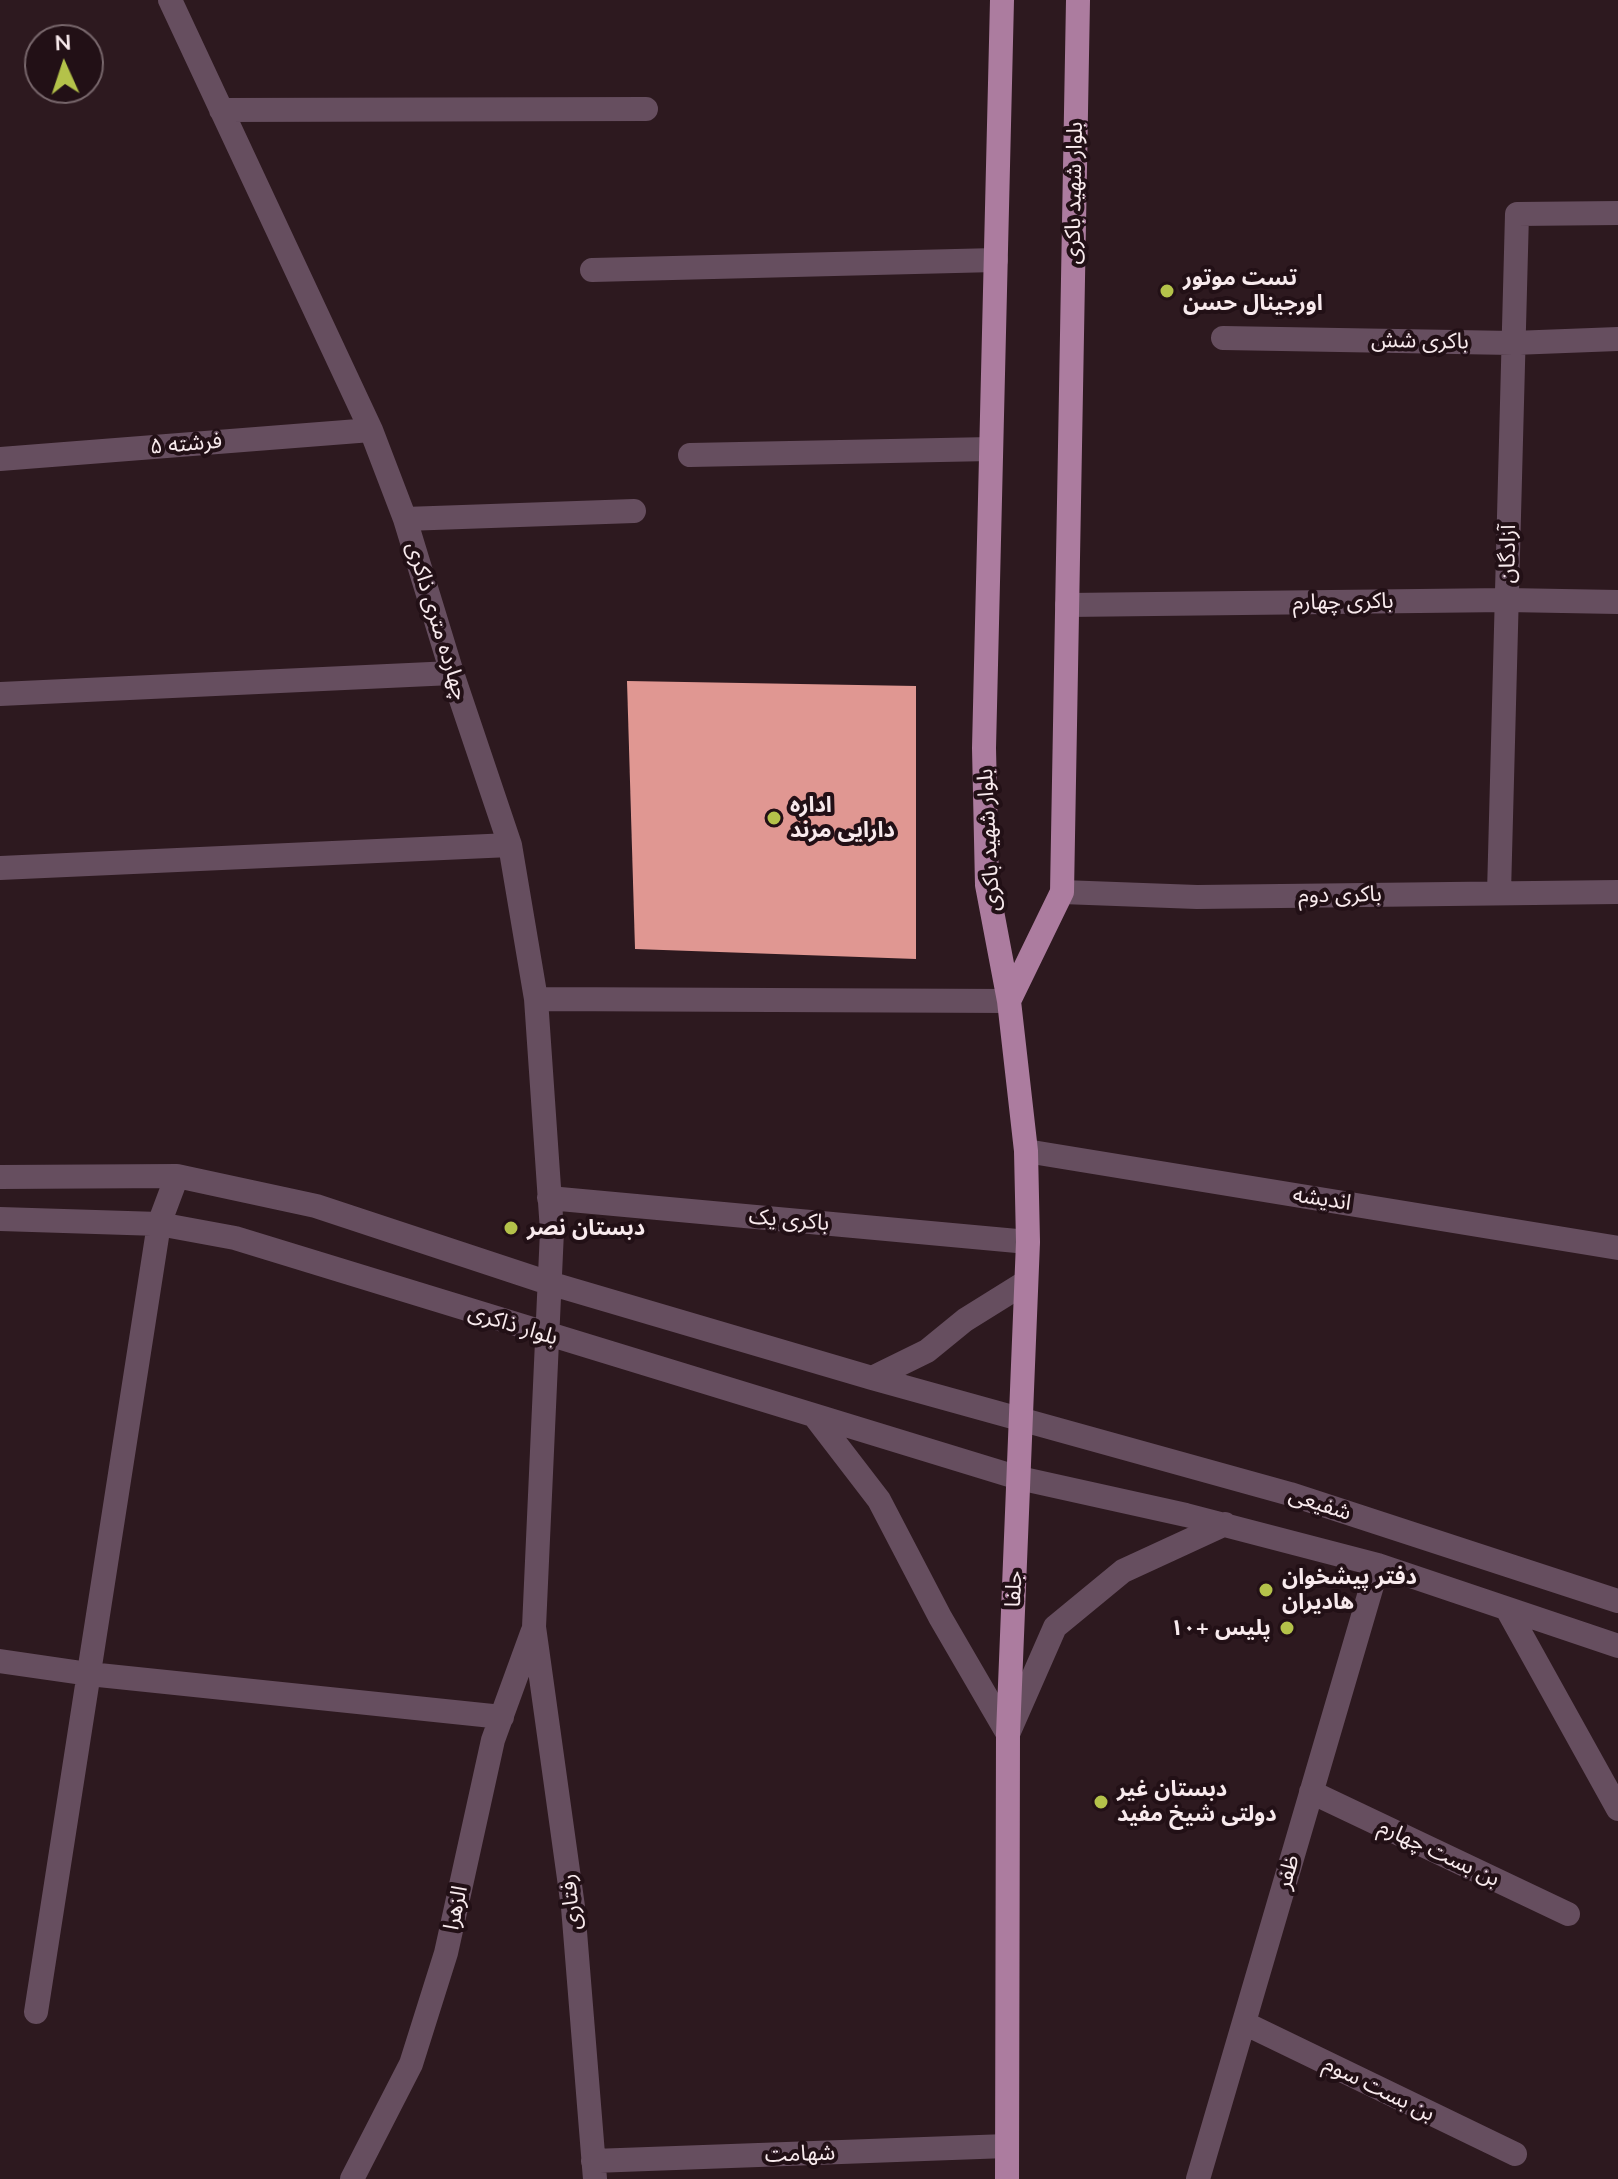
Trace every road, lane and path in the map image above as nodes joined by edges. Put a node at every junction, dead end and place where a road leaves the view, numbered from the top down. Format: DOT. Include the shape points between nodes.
graph roads {
  1 [pos="170,0"];
  2 [pos="1002,0"];
  3 [pos="1078,0"];
  4 [pos="646,109"];
  5 [pos="221,110"];
  6 [pos="1618,213"];
  7 [pos="996,260"];
  8 [pos="592,270"];
  9 [pos="1223,338"];
  10 [pos="1618,339"];
  11 [pos="1513,343"];
  12 [pos="371,430"];
  13 [pos="991,449"];
  14 [pos="690,455"];
  15 [pos="0,459"];
  16 [pos="634,511"];
  17 [pos="405,519"];
  18 [pos="1507,600"];
  19 [pos="1618,602"];
  20 [pos="1067,605"];
  21 [pos="452,673"];
  22 [pos="0,694"];
  23 [pos="510,845"];
  24 [pos="0,868"];
  25 [pos="1062,892"];
  26 [pos="1618,892"];
  27 [pos="1499,893"];
  28 [pos="536,999"];
  29 [pos="1009,1001"];
  30 [pos="1026,1151"];
  31 [pos="177,1176"];
  32 [pos="0,1177"];
  33 [pos="549,1198"];
  34 [pos="0,1219"];
  35 [pos="159,1224"];
  36 [pos="1028,1242"];
  37 [pos="1618,1248"];
  38 [pos="1026,1282"];
  39 [pos="549,1283"];
  40 [pos="545,1335"];
  41 [pos="872,1378"];
  42 [pos="816,1418"];
  43 [pos="1019,1418"];
  44 [pos="1019,1478"];
  45 [pos="1225,1524"];
  46 [pos="1378,1565"];
  47 [pos="1618,1601"];
  48 [pos="1507,1609"];
  49 [pos="534,1627"];
  50 [pos="1618,1646"];
  51 [pos="0,1661"];
  52 [pos="89,1674"];
  53 [pos="502,1717"];
  54 [pos="1008,1734"];
  55 [pos="1311,1792"];
  56 [pos="1618,1809"];
  57 [pos="1568,1914"];
  58 [pos="36,2012"];
  59 [pos="1244,2023"];
  60 [pos="1007,2146"];
  61 [pos="1515,2154"];
  62 [pos="594,2170"];
  63 [pos="352,2179"];
  64 [pos="1007,2179"];
  65 [pos="1198,2179"];
  1 -- 5 [label="street, چهارده متری ذاکری"];
  2 -- 7 [label="main road, بلوار شهید باکری"];
  3 -- 20 [label="main road, بلوار شهید باکری"];
  4 -- 5 [label="street"];
  5 -- 12 [label="street, چهارده متری ذاکری"];
  6 -- 11 [label="street, آزادگان" via="1517,214"];
  7 -- 8 [label="street"];
  7 -- 13 [label="main road, بلوار شهید باکری"];
  9 -- 11 [label="street, باکری شش"];
  10 -- 11 [label="street, باکری شش"];
  11 -- 18 [label="street, آزادگان"];
  12 -- 15 [label="street, فرشته ۵"];
  12 -- 17 [label="street, چهارده متری ذاکری"];
  13 -- 14 [label="street"];
  13 -- 29 [label="main road, بلوار شهید باکری" via="984,748 987,885"];
  16 -- 17 [label="street"];
  17 -- 21 [label="street, چهارده متری ذاکری"];
  18 -- 19 [label="street, باکری چهارم"];
  18 -- 20 [label="street, باکری چهارم"];
  18 -- 27 [label="street, آزادگان"];
  20 -- 25 [label="main road, بلوار شهید باکری"];
  21 -- 22 [label="street"];
  21 -- 23 [label="street, چهارده متری ذاکری"];
  23 -- 24 [label="street"];
  23 -- 28 [label="street, چهارده متری ذاکری"];
  25 -- 27 [label="street, باکری دوم" via="1197,897"];
  25 -- 29 [label="main road, بلوار شهید باکری"];
  26 -- 27 [label="street, باکری دوم"];
  28 -- 29 [label="street"];
  28 -- 33 [label="street, چهارده متری ذاکری"];
  29 -- 30 [label="main road, جلفا"];
  30 -- 36 [label="main road, جلفا"];
  30 -- 37 [label="street, اندیشه"];
  31 -- 32 [label="street"];
  31 -- 35 [label="street"];
  31 -- 39 [label="street" via="316,1206"];
  33 -- 36 [label="street, باکری یک"];
  33 -- 39 [label="street, چهارده متری ذاکری"];
  34 -- 35 [label="street, بلوار ذاکری"];
  35 -- 40 [label="street, بلوار ذاکری" via="235,1238"];
  35 -- 52 [label="street"];
  36 -- 38 [label="main road, جلفا"];
  38 -- 41 [label="street" via="927,1351"];
  38 -- 43 [label="main road, جلفا"];
  39 -- 40 [label="street, چهارده متری ذاکری"];
  39 -- 41 [label="street"];
  40 -- 42 [label="street, بلوار ذاکری"];
  40 -- 49 [label="street, چهارده متری ذاکری"];
  41 -- 43 [label="street"];
  42 -- 44 [label="street, بلوار ذاکری"];
  42 -- 54 [label="street" via="879,1500"];
  43 -- 44 [label="main road, جلفا"];
  43 -- 47 [label="street, شفیعی" via="1290,1494"];
  44 -- 45 [label="street, شفیعی"];
  44 -- 54 [label="main road, جلفا"];
  45 -- 46 [label="street, شفیعی"];
  45 -- 54 [label="street" via="1123,1571 1055,1627"];
  46 -- 48 [label="street, شفیعی"];
  46 -- 55 [label="street, ظفر"];
  48 -- 50 [label="street, شفیعی"];
  48 -- 56 [label="street"];
  49 -- 53 [label="street, الزهرا"];
  49 -- 62 [label="street, رفتاری" via="573,1907"];
  51 -- 52 [label="street"];
  52 -- 53 [label="street"];
  52 -- 58 [label="street"];
  53 -- 63 [label="street, الزهرا" via="446,1953 411,2064"];
  54 -- 60 [label="main road, جلفا"];
  55 -- 57 [label="street, بن بست چهارم"];
  55 -- 59 [label="street, ظفر"];
  59 -- 61 [label="street, بن بست سوم"];
  59 -- 65 [label="street, ظفر"];
  60 -- 62 [label="street, شهامت"];
  60 -- 64 [label="main road, جلفا"];
}
